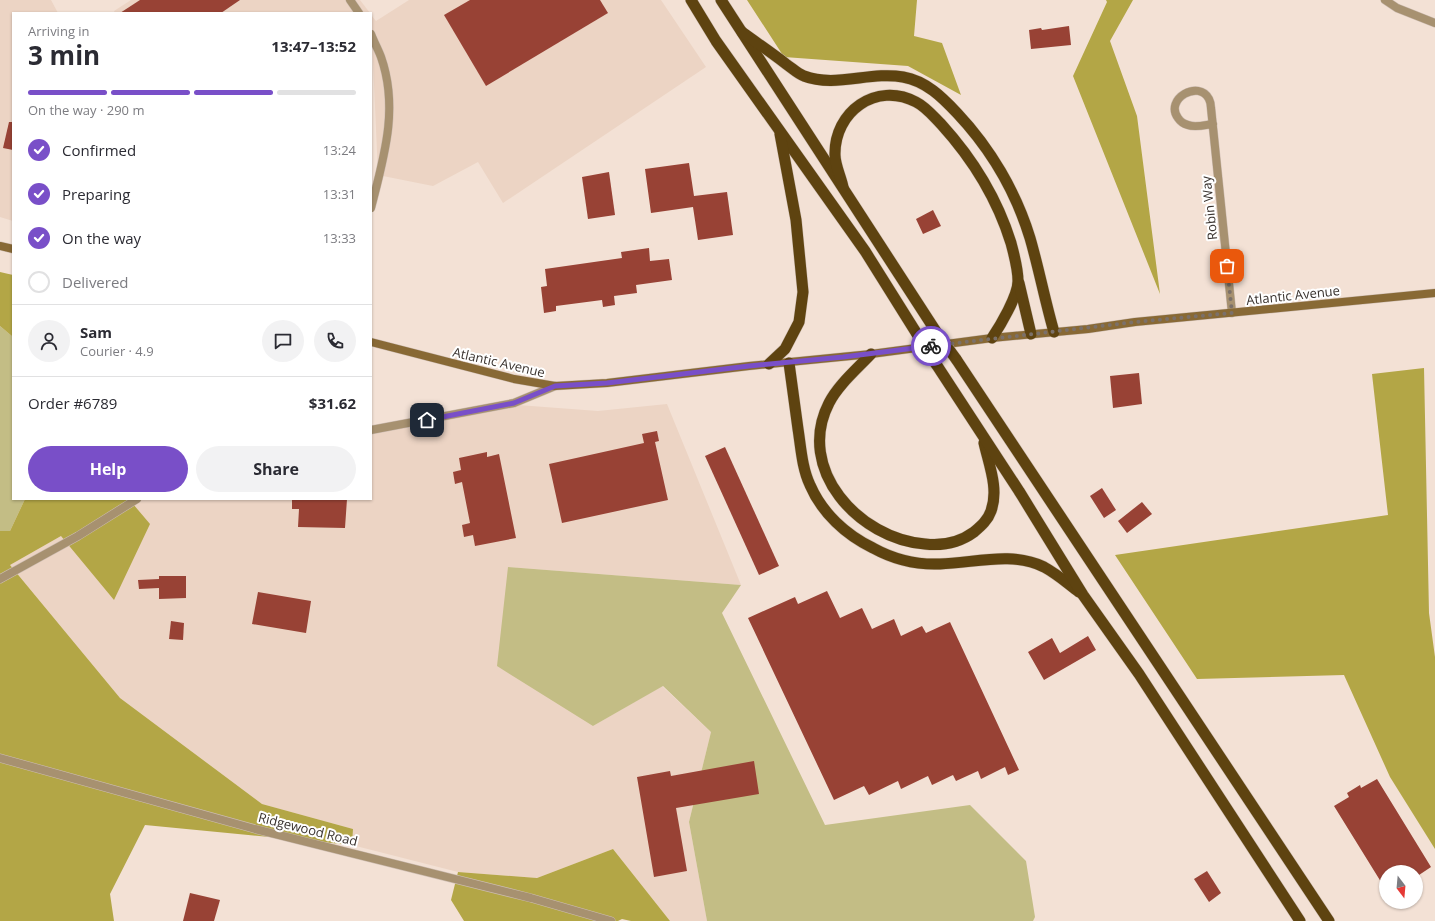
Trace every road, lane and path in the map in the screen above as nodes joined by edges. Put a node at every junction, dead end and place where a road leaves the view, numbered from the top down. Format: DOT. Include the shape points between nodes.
graph roads {
  1 [pos="350,0"];
  2 [pos="691,0"];
  3 [pos="721,0"];
  4 [pos="1385,0"];
  5 [pos="357,12"];
  6 [pos="1435,23"];
  7 [pos="742,32"];
  8 [pos="372,36"];
  9 [pos="1213,124"];
  10 [pos="779,129"];
  11 [pos="843,187"];
  12 [pos="372,204"];
  13 [pos="0,246"];
  14 [pos="12,249"];
  15 [pos="1018,283"];
  16 [pos="1435,292"];
  17 [pos="1232,313"];
  18 [pos="1054,332"];
  19 [pos="1031,334"];
  20 [pos="992,338"];
  21 [pos="372,342"];
  22 [pos="871,354"];
  23 [pos="789,363"];
  24 [pos="769,364"];
  25 [pos="555,386"];
  26 [pos="372,430"];
  27 [pos="982,435"];
  28 [pos="135,500"];
  29 [pos="0,579"];
  30 [pos="1083,595"];
  31 [pos="0,758"];
  32 [pos="612,921"];
  33 [pos="1300,921"];
  34 [pos="1329,921"];
  1 -- 5 [label="street"];
  2 -- 10 [label="highway" via="716,41"];
  3 -- 7 [label="highway"];
  4 -- 6 [label="street" via="1397,8"];
  7 -- 11 [label="highway"];
  7 -- 18 [label="highway" via="803,76 829,80 901,77 929,87 944,98 984,146 1013,195 1030,238"];
  8 -- 12 [label="street" via="386,75 390,113 388,134"];
  9 -- 9 [label="street, Robin Way" via="1209,98 1204,93 1189,91 1177,100 1175,113 1184,124"];
  9 -- 17 [label="street, Robin Way"];
  10 -- 24 [label="highway" via="796,220 803,292 799,322 785,349"];
  10 -- 27 [label="highway, bridge" via="865,251"];
  11 -- 15 [label="highway" via="835,156 837,134 842,123 860,104 874,98 909,98 932,114 977,170 994,200 1007,232 1015,257"];
  11 -- 34 [label="highway, bridge" via="937,333"];
  13 -- 14 [label="main road"];
  15 -- 19 [label="highway"];
  15 -- 20 [label="highway" via="1012,304"];
  16 -- 17 [label="main road, Atlantic Avenue"];
  17 -- 18 [label="main road, Atlantic Avenue"];
  18 -- 19 [label="main road, Atlantic Avenue"];
  19 -- 20 [label="main road, Atlantic Avenue"];
  20 -- 22 [label="main road, Atlantic Avenue"];
  21 -- 25 [label="main road, Atlantic Avenue" via="508,378"];
  22 -- 23 [label="main road, Atlantic Avenue"];
  22 -- 27 [label="highway" via="835,393 825,412 821,432 821,454 833,487 848,507 866,523 890,536 920,544 951,543 968,536 986,521 994,500 994,485"];
  23 -- 24 [label="main road, Atlantic Avenue"];
  23 -- 30 [label="highway" via="801,450 810,485 826,512 851,535 882,553 917,563 941,564 1003,558 1031,562 1057,575"];
  24 -- 25 [label="main road, Atlantic Avenue" via="607,383"];
  25 -- 26 [label="street" via="514,403"];
  27 -- 30 [label="highway"];
  28 -- 29 [label="street" via="78,536"];
  30 -- 33 [label="highway" via="1139,674"];
  31 -- 32 [label="street, Ridgewood Road" via="255,829 516,894"];
}
